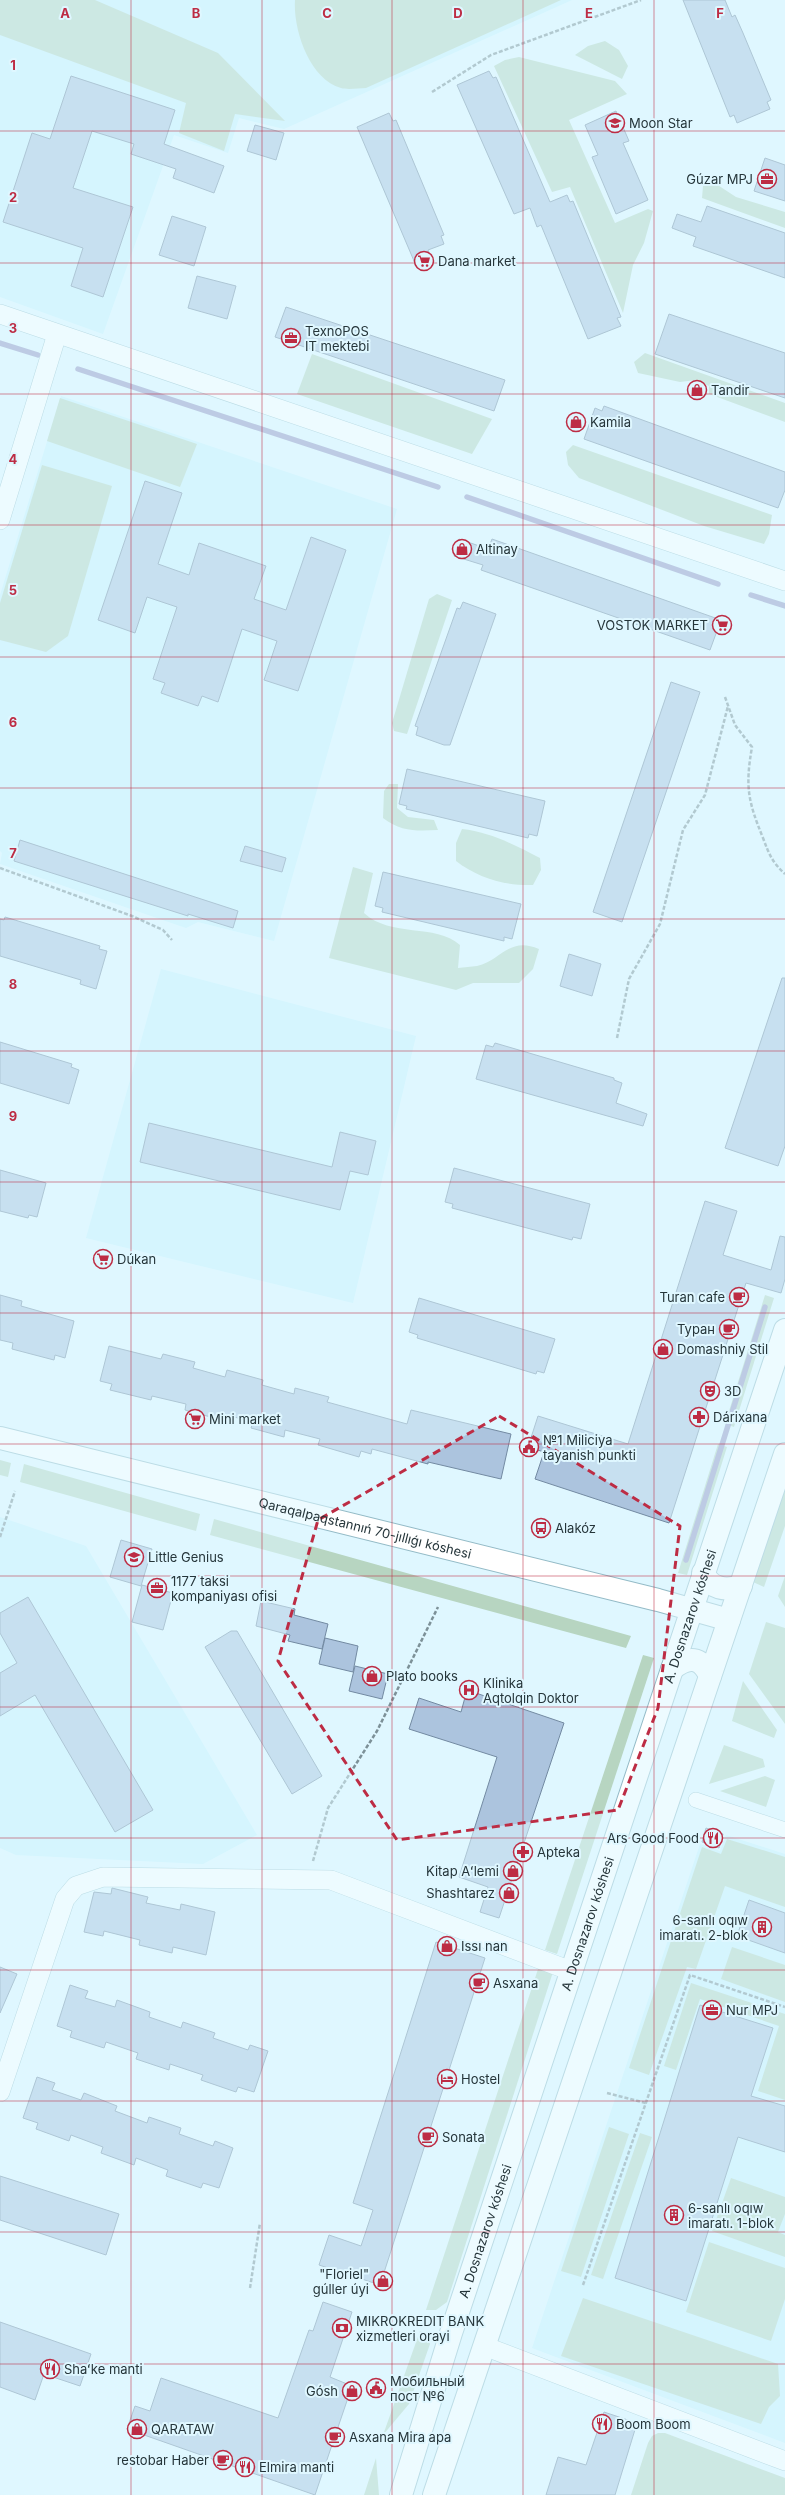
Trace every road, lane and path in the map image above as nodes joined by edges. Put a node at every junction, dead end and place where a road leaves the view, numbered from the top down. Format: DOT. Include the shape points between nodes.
graph roads {
  1 [pos="641,0"];
  2 [pos="432,92"];
  3 [pos="0,314"];
  4 [pos="57,334"];
  5 [pos="0,520"];
  6 [pos="785,581"];
  7 [pos="725,697"];
  8 [pos="728,706"];
  9 [pos="0,868"];
  10 [pos="785,874"];
  11 [pos="172,940"];
  12 [pos="617,1038"];
  13 [pos="785,1330"];
  14 [pos="0,1438"];
  15 [pos="785,1454"];
  16 [pos="15,1491"];
  17 [pos="0,1537"];
  18 [pos="703,1573"];
  19 [pos="741,1586"];
  20 [pos="438,1606"];
  21 [pos="691,1609"];
  22 [pos="729,1620"];
  23 [pos="672,1669"];
  24 [pos="710,1676"];
  25 [pos="696,1800"];
  26 [pos="785,1830"];
  27 [pos="308,1880"];
  28 [pos="571,1971"];
  29 [pos="785,2007"];
  30 [pos="0,2092"];
  31 [pos="607,2093"];
  32 [pos="646,2103"];
  33 [pos="260,2223"];
  34 [pos="583,2285"];
  35 [pos="250,2288"];
  36 [pos="484,2346"];
  37 [pos="785,2461"];
  38 [pos="401,2495"];
  39 [pos="434,2495"];
  1 -- 2 [label="path" via="491,55"];
  3 -- 4 [label="street"];
  4 -- 5 [label="street"];
  4 -- 6 [label="street"];
  7 -- 8 [label="path"];
  8 -- 10 [label="path" via="735,725 752,747 747,772 750,805 773,864"];
  8 -- 12 [label="path" via="705,795 684,830 660,924 629,979"];
  9 -- 11 [label="path" via="132,916 163,930"];
  13 -- 18 [label="main road, A. Dosnazarov kóshesi"];
  14 -- 21 [label="main road, Qaraqalpaqstannıń 70-jıllıǵı kóshesi"];
  15 -- 19 [label="main road"];
  16 -- 17 [label="path"];
  18 -- 19 [label="main road" via="707,1581 714,1586 723,1589"];
  18 -- 21 [label="main road, A. Dosnazarov kóshesi"];
  19 -- 22 [label="main road"];
  20 -- 27 [label="path" via="377,1731 328,1808"];
  21 -- 22 [label="main road, Qaraqalpaqstannıń 70-jıllıǵı kóshesi"];
  21 -- 23 [label="main road, A. Dosnazarov kóshesi"];
  22 -- 24 [label="main road"];
  23 -- 24 [label="main road" via="682,1661 690,1660 706,1667"];
  23 -- 28 [label="main road, A. Dosnazarov kóshesi"];
  24 -- 36 [label="main road"];
  25 -- 26 [label="street"];
  27 -- 28 [label="street" via="331,1880"];
  27 -- 30 [label="street" via="103,1877 76,1886 65,1899"];
  28 -- 38 [label="main road, A. Dosnazarov kóshesi" via="451,2333"];
  29 -- 32 [label="path" via="690,1975"];
  31 -- 32 [label="path"];
  32 -- 34 [label="path"];
  33 -- 35 [label="path"];
  36 -- 37 [label="street"];
  36 -- 39 [label="main road"];
}
